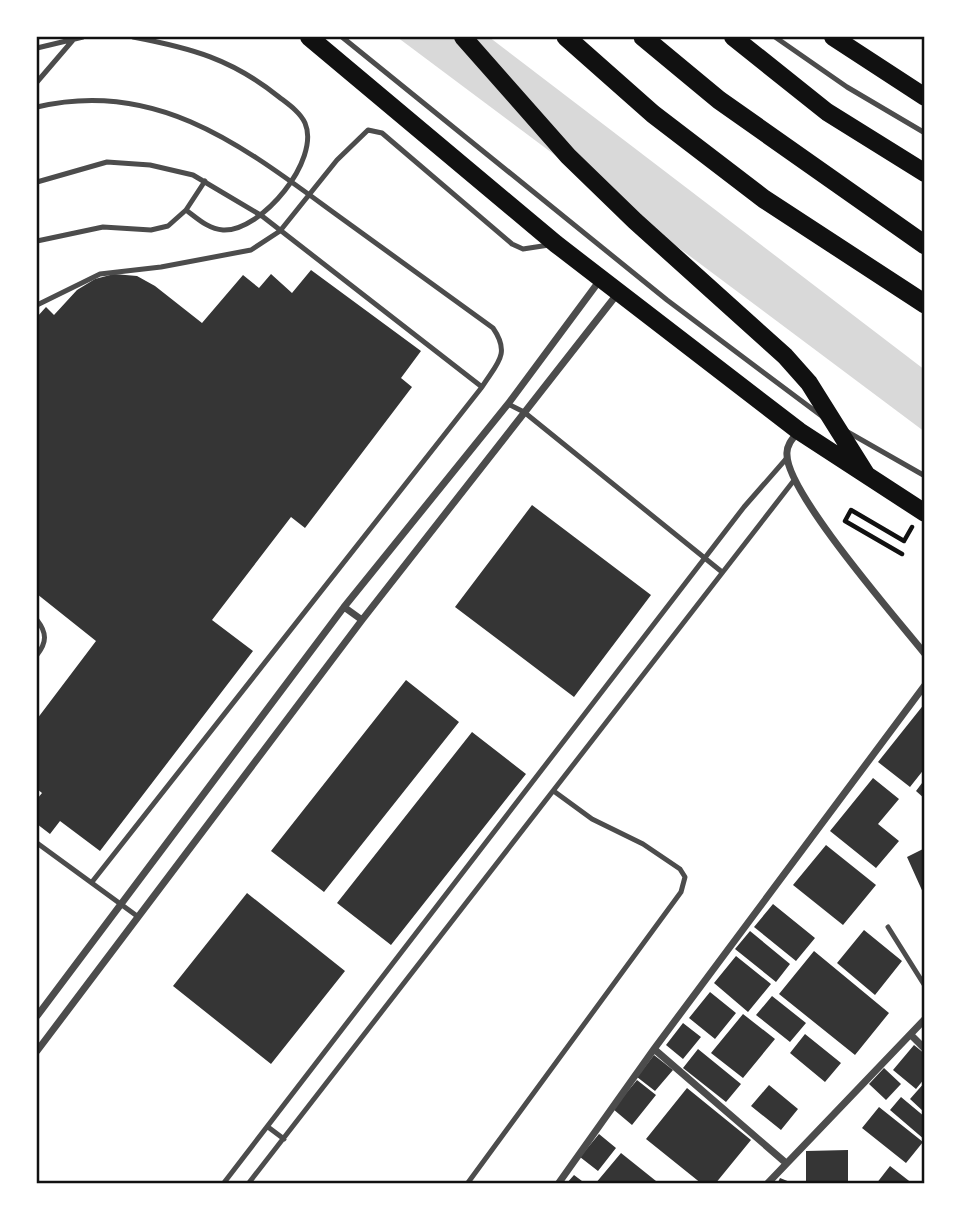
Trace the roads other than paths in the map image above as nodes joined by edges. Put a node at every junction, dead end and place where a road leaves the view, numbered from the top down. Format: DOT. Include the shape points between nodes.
graph roads {
  1 [pos="83,37"];
  2 [pos="133,37"];
  3 [pos="342,37"];
  4 [pos="463,37"];
  5 [pos="566,37"];
  6 [pos="643,37"];
  7 [pos="733,37"];
  8 [pos="775,37"];
  9 [pos="833,37"];
  10 [pos="73,40"];
  11 [pos="317,40"];
  12 [pos="37,48"];
  13 [pos="37,82"];
  14 [pos="923,91"];
  15 [pos="37,107"];
  16 [pos="925,133"];
  17 [pos="925,173"];
  18 [pos="205,181"];
  19 [pos="291,181"];
  20 [pos="37,182"];
  21 [pos="310,195"];
  22 [pos="186,210"];
  23 [pos="262,216"];
  24 [pos="280,231"];
  25 [pos="37,241"];
  26 [pos="555,244"];
  27 [pos="925,246"];
  28 [pos="601,279"];
  29 [pos="618,292"];
  30 [pos="925,304"];
  31 [pos="37,305"];
  32 [pos="482,387"];
  33 [pos="508,404"];
  34 [pos="524,412"];
  35 [pos="839,427"];
  36 [pos="799,431"];
  37 [pos="786,458"];
  38 [pos="925,476"];
  39 [pos="867,477"];
  40 [pos="795,479"];
  41 [pos="925,513"];
  42 [pos="705,559"];
  43 [pos="722,572"];
  44 [pos="344,607"];
  45 [pos="37,620"];
  46 [pos="362,620"];
  47 [pos="925,654"];
  48 [pos="37,655"];
  49 [pos="925,685"];
  50 [pos="555,792"];
  51 [pos="37,843"];
  52 [pos="92,882"];
  53 [pos="121,903"];
  54 [pos="137,916"];
  55 [pos="888,927"];
  56 [pos="925,986"];
  57 [pos="37,1016"];
  58 [pos="925,1020"];
  59 [pos="911,1035"];
  60 [pos="654,1049"];
  61 [pos="925,1049"];
  62 [pos="37,1051"];
  63 [pos="268,1127"];
  64 [pos="284,1139"];
  65 [pos="786,1163"];
  66 [pos="223,1184"];
  67 [pos="248,1184"];
  68 [pos="467,1184"];
  69 [pos="558,1184"];
  70 [pos="767,1184"];
  1 -- 10 [label="lane"];
  2 -- 19 [label="lane" via="224,60 252,75 296,111 305,124 307,141"];
  3 -- 35 [label="lane" via="667,300"];
  4 -- 35 [label="highway" via="568,156 764,335 809,383"];
  5 -- 30 [label="highway" via="653,114 764,199"];
  6 -- 27 [label="highway" via="719,100"];
  7 -- 17 [label="highway" via="827,112"];
  8 -- 16 [label="lane"];
  9 -- 14 [label="highway"];
  10 -- 12 [label="lane"];
  10 -- 13 [label="lane"];
  11 -- 26 [label="highway"];
  15 -- 19 [label="lane" via="71,101 169,111 229,139"];
  18 -- 20 [label="lane" via="173,169 107,162"];
  18 -- 22 [label="lane"];
  18 -- 23 [label="lane"];
  19 -- 21 [label="lane"];
  19 -- 23 [label="lane"];
  21 -- 24 [label="lane"];
  21 -- 26 [label="lane" via="359,137 375,130 512,244 523,249"];
  21 -- 32 [label="lane" via="493,328 502,341 503,354"];
  22 -- 23 [label="lane" via="211,228 225,230"];
  22 -- 25 [label="lane" via="167,226 151,230 103,227"];
  23 -- 24 [label="lane"];
  24 -- 31 [label="lane" via="251,250 100,274"];
  24 -- 32 [label="lane"];
  26 -- 28 [label="highway"];
  28 -- 29 [label="highway"];
  28 -- 33 [label="street"];
  29 -- 34 [label="street"];
  29 -- 36 [label="highway"];
  32 -- 52 [label="lane"];
  33 -- 34 [label="lane"];
  33 -- 44 [label="street"];
  34 -- 42 [label="lane"];
  34 -- 46 [label="street"];
  35 -- 38 [label="lane"];
  35 -- 39 [label="highway"];
  36 -- 37 [label="street"];
  36 -- 39 [label="highway"];
  37 -- 40 [label="street"];
  37 -- 42 [label="lane"];
  39 -- 41 [label="highway"];
  40 -- 43 [label="lane"];
  40 -- 47 [label="street" via="845,555"];
  42 -- 43 [label="lane"];
  42 -- 63 [label="lane"];
  43 -- 50 [label="lane"];
  44 -- 46 [label="street"];
  44 -- 53 [label="street"];
  45 -- 48 [label="lane" via="45,633 44,646"];
  46 -- 54 [label="street"];
  49 -- 60 [label="street"];
  50 -- 64 [label="lane"];
  50 -- 68 [label="lane" via="593,819 643,844 681,869 685,877 681,892"];
  51 -- 52 [label="lane"];
  52 -- 53 [label="lane"];
  53 -- 54 [label="lane"];
  53 -- 57 [label="street"];
  54 -- 62 [label="street"];
  55 -- 56 [label="lane"];
  58 -- 59 [label="street"];
  59 -- 61 [label="street"];
  59 -- 65 [label="street"];
  60 -- 65 [label="street"];
  60 -- 69 [label="street"];
  63 -- 64 [label="lane"];
  63 -- 66 [label="lane"];
  64 -- 67 [label="lane"];
  65 -- 70 [label="street"];
}
